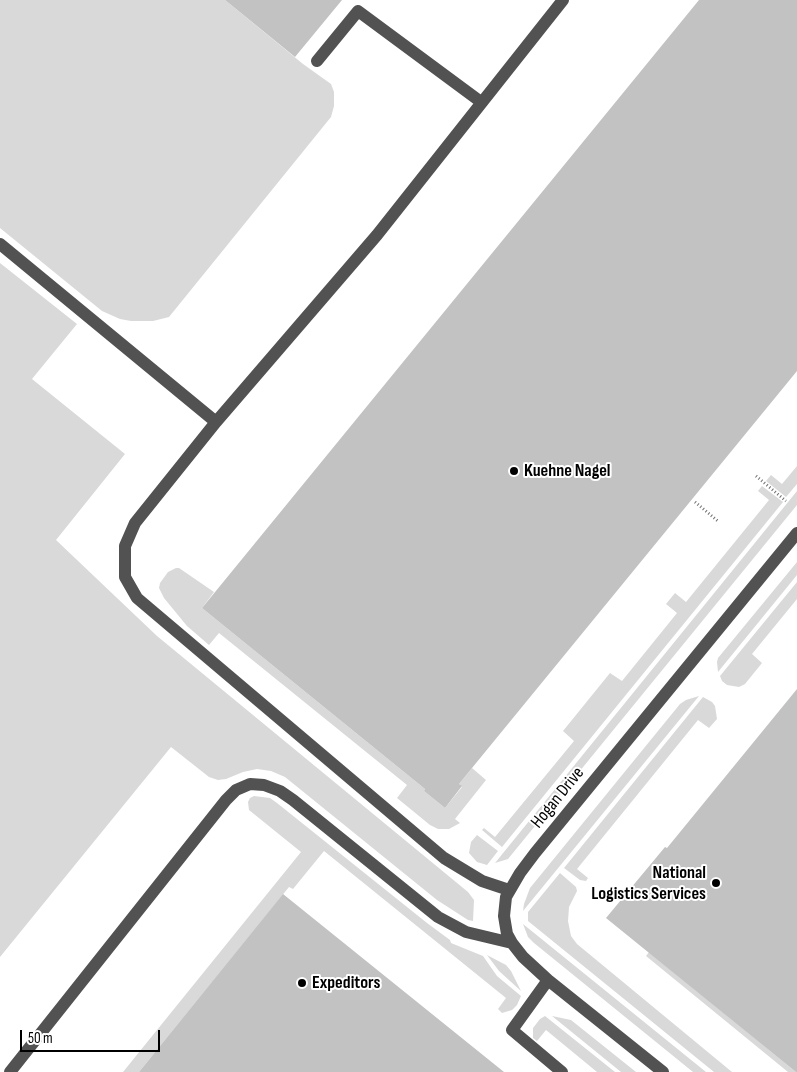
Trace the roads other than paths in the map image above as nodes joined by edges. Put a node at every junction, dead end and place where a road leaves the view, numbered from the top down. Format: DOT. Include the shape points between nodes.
graph roads {
  1 [pos="563,0"];
  2 [pos="317,61"];
  3 [pos="482,102"];
  4 [pos="0,244"];
  5 [pos="216,422"];
  6 [pos="797,533"];
  7 [pos="509,890"];
  8 [pos="512,943"];
  9 [pos="548,980"];
  10 [pos="10,1072"];
  11 [pos="562,1072"];
  12 [pos="663,1072"];
  1 -- 3 [label="street"];
  2 -- 3 [label="street" via="358,11"];
  3 -- 5 [label="street" via="377,235"];
  4 -- 5 [label="street"];
  5 -- 7 [label="street" via="135,523 125,546 126,577 137,598 444,858 482,881"];
  6 -- 7 [label="street, Hogan Drive" via="535,853"];
  7 -- 8 [label="street, Hogan Drive" via="504,916"];
  8 -- 9 [label="street, Hogan Drive"];
  8 -- 10 [label="street" via="466,932 438,917 293,800 264,785 250,784 236,790 226,800"];
  9 -- 11 [label="street" via="512,1030"];
  9 -- 12 [label="street, Hogan Drive"];
}
